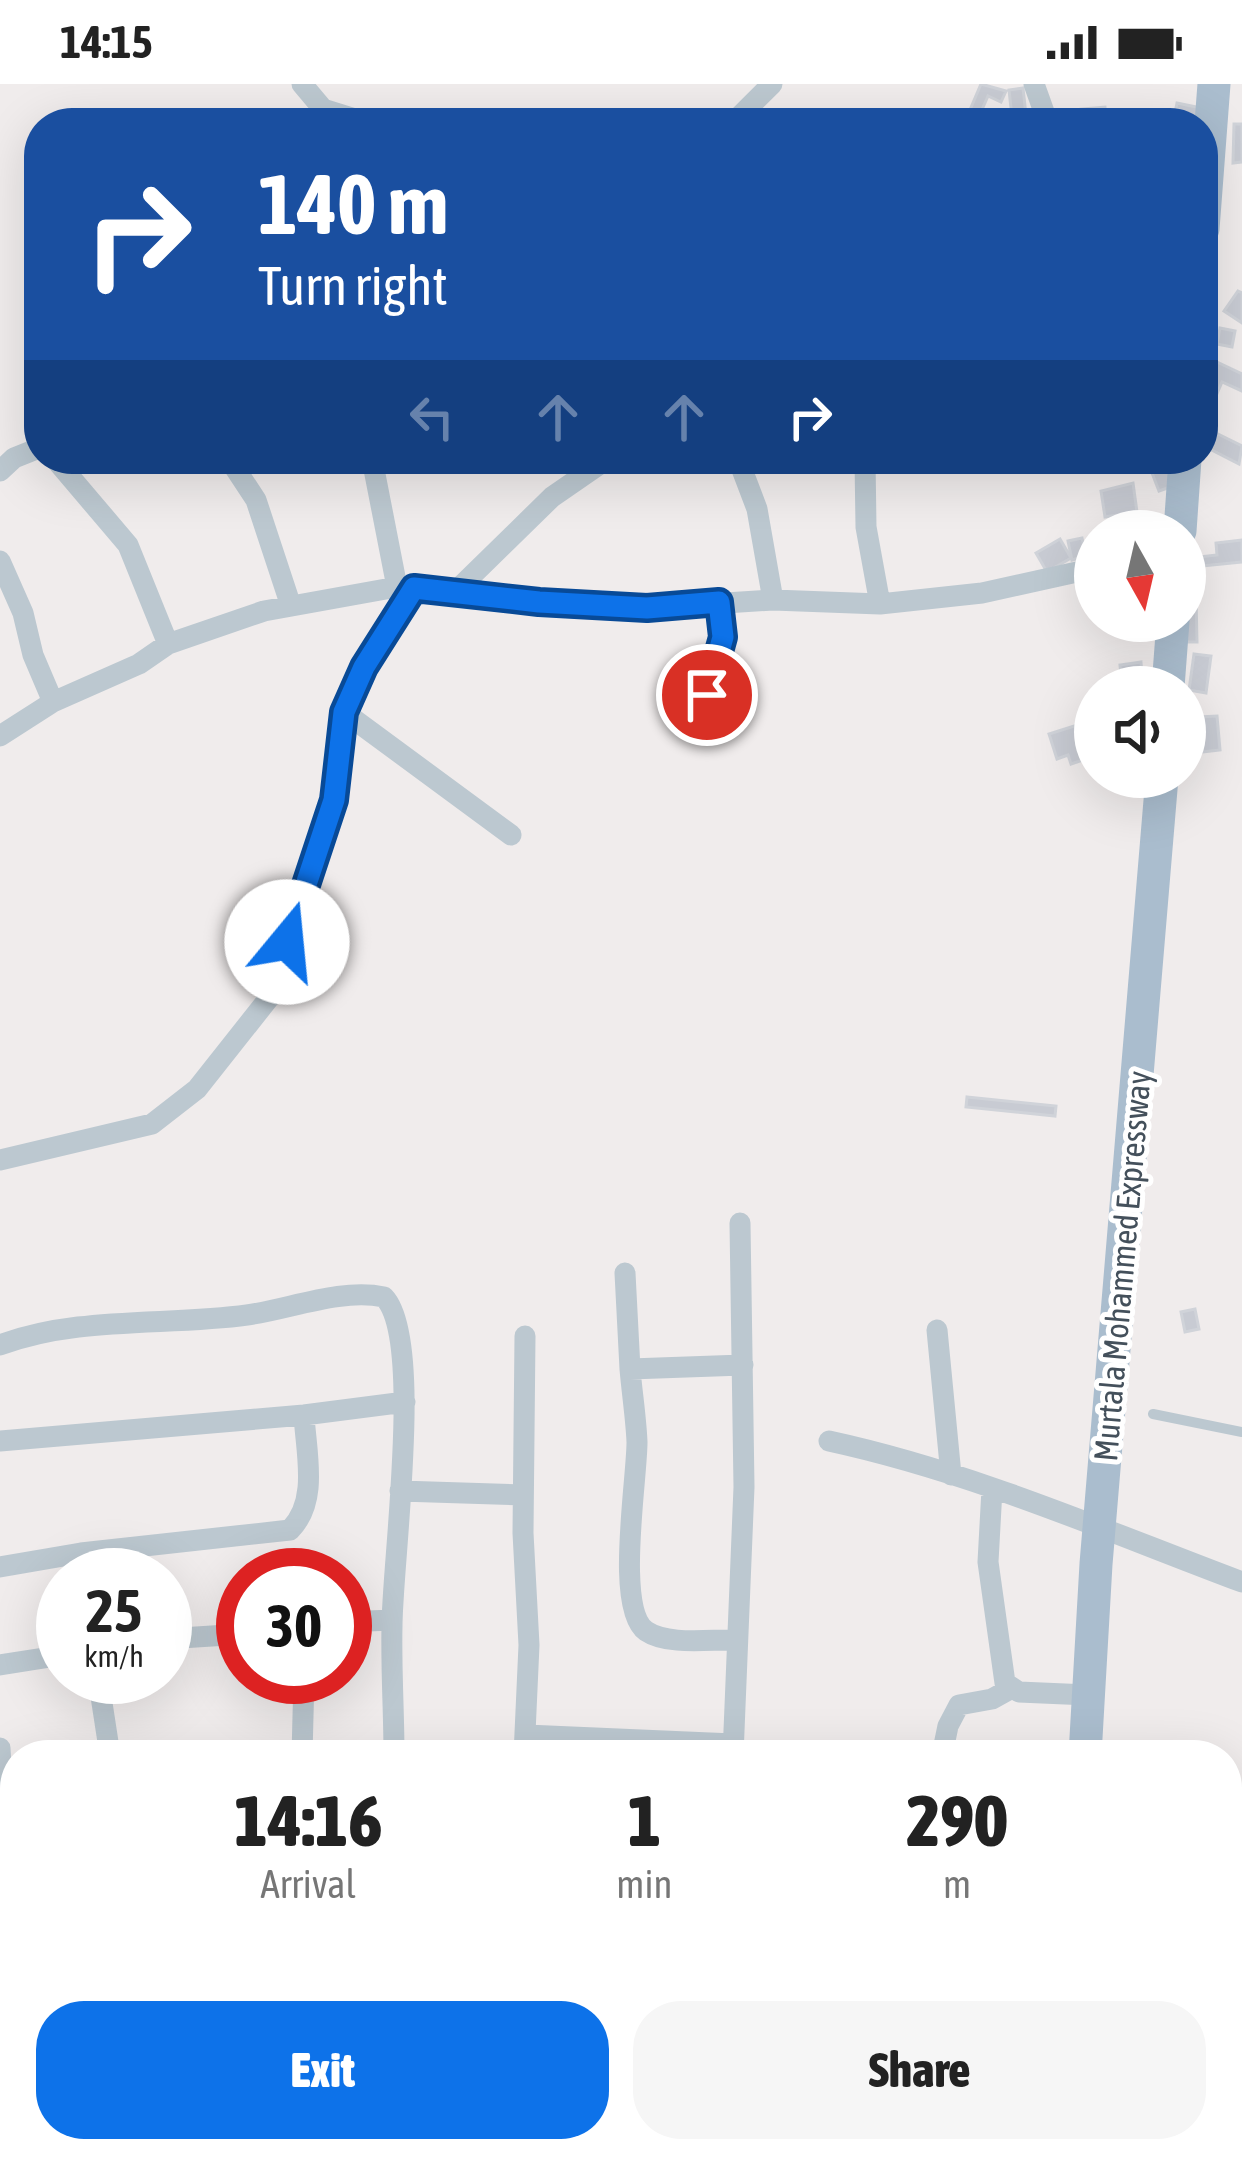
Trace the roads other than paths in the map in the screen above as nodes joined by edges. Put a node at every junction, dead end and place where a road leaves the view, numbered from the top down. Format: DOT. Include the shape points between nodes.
graph roads {
  1 [pos="302,84"];
  2 [pos="322,108"];
  3 [pos="68,474"];
  4 [pos="239,474"];
  5 [pos="376,474"];
  6 [pos="586,474"];
  7 [pos="744,474"];
  8 [pos="865,474"];
  9 [pos="1184,474"];
  10 [pos="1181,510"];
  11 [pos="0,561"];
  12 [pos="1074,573"];
  13 [pos="406,587"];
  14 [pos="457,590"];
  15 [pos="772,600"];
  16 [pos="719,602"];
  17 [pos="880,604"];
  18 [pos="291,606"];
  19 [pos="168,644"];
  20 [pos="53,702"];
  21 [pos="344,712"];
  22 [pos="704,719"];
  23 [pos="0,736"];
  24 [pos="1160,798"];
  25 [pos="511,835"];
  26 [pos="0,1160"];
  27 [pos="740,1223"];
  28 [pos="625,1273"];
  29 [pos="937,1330"];
  30 [pos="525,1336"];
  31 [pos="0,1345"];
  32 [pos="743,1365"];
  33 [pos="630,1369"];
  34 [pos="405,1402"];
  35 [pos="1153,1414"];
  36 [pos="304,1415"];
  37 [pos="1242,1432"];
  38 [pos="0,1441"];
  39 [pos="829,1441"];
  40 [pos="951,1475"];
  41 [pos="992,1489"];
  42 [pos="400,1491"];
  43 [pos="523,1495"];
  44 [pos="1100,1526"];
  45 [pos="0,1567"];
  46 [pos="1242,1582"];
  47 [pos="372,1621"];
  48 [pos="392,1621"];
  49 [pos="737,1640"];
  50 [pos="36,1659"];
  51 [pos="0,1665"];
  52 [pos="1010,1690"];
  53 [pos="1088,1695"];
  54 [pos="102,1704"];
  55 [pos="303,1704"];
  56 [pos="108,1740"];
  57 [pos="302,1740"];
  58 [pos="394,1740"];
  59 [pos="525,1740"];
  60 [pos="733,1740"];
  61 [pos="946,1740"];
  62 [pos="1086,1740"];
  1 -- 2 [label="street"];
  3 -- 19 [label="street" via="128,544"];
  4 -- 18 [label="street" via="256,500"];
  5 -- 13 [label="street"];
  6 -- 14 [label="street"];
  7 -- 15 [label="street"];
  8 -- 17 [label="street"];
  9 -- 10 [label="main road"];
  11 -- 20 [label="street"];
  12 -- 17 [label="street"];
  13 -- 14 [label="street"];
  13 -- 18 [label="street"];
  13 -- 21 [label="street"];
  14 -- 16 [label="street" via="625,607"];
  15 -- 16 [label="street"];
  15 -- 17 [label="street"];
  16 -- 22 [label="lane" via="723,637"];
  18 -- 19 [label="street"];
  19 -- 20 [label="street"];
  20 -- 23 [label="street"];
  21 -- 25 [label="street"];
  21 -- 26 [label="street" via="334,800 269,998 197,1089 152,1124"];
  24 -- 44 [label="main road, Murtala Mohammed Expressway"];
  27 -- 32 [label="street"];
  28 -- 33 [label="street"];
  29 -- 40 [label="street"];
  30 -- 43 [label="street"];
  31 -- 34 [label="street" via="375,1295 392,1305"];
  32 -- 33 [label="street"];
  32 -- 49 [label="street"];
  33 -- 49 [label="street" via="637,1444 632,1612 659,1637"];
  34 -- 36 [label="street"];
  34 -- 42 [label="street"];
  35 -- 37 [label="lane"];
  36 -- 38 [label="street"];
  36 -- 45 [label="street" via="308,1502 290,1530"];
  39 -- 40 [label="street"];
  40 -- 41 [label="street"];
  41 -- 44 [label="street"];
  41 -- 52 [label="street" via="989,1582"];
  42 -- 43 [label="street"];
  42 -- 48 [label="street"];
  43 -- 59 [label="street"];
  44 -- 46 [label="street"];
  44 -- 53 [label="main road, Murtala Mohammed Expressway"];
  47 -- 48 [label="street"];
  48 -- 58 [label="street"];
  49 -- 60 [label="street"];
  50 -- 51 [label="street"];
  52 -- 53 [label="street"];
  52 -- 61 [label="street" via="959,1705"];
  53 -- 62 [label="main road, Murtala Mohammed Expressway"];
  54 -- 56 [label="street"];
  55 -- 57 [label="street"];
}
